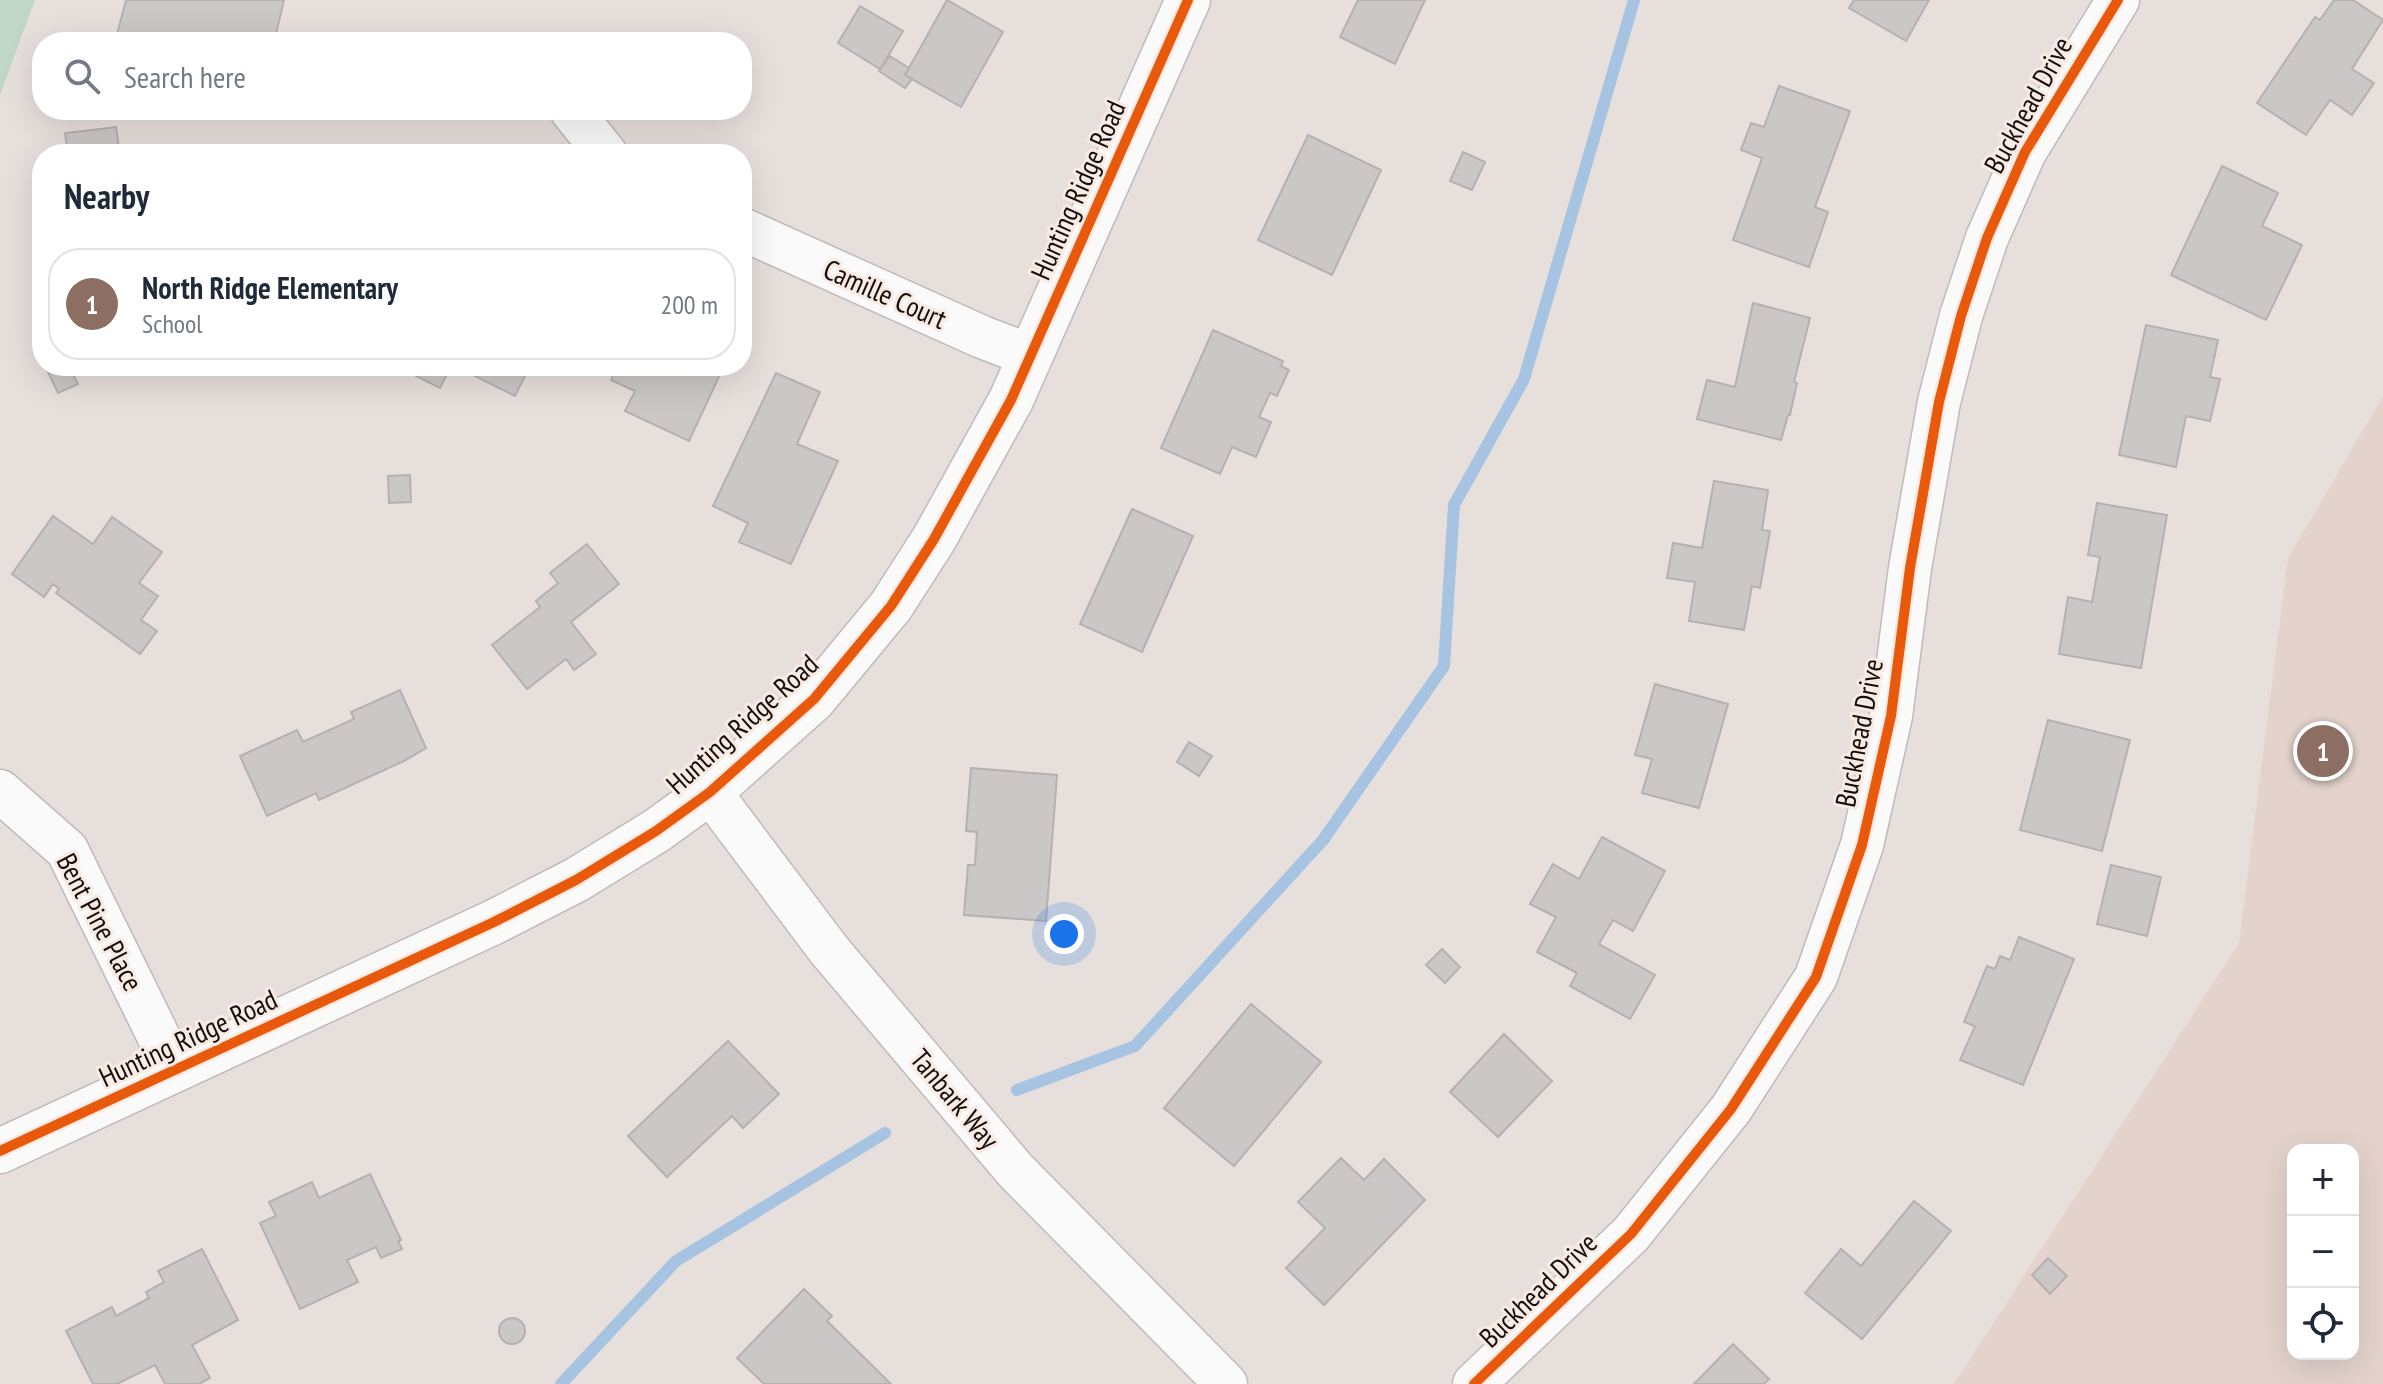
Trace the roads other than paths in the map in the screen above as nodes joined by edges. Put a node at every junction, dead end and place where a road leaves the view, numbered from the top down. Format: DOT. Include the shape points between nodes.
graph roads {
  1 [pos="1188,0"];
  2 [pos="2118,0"];
  3 [pos="579,120"];
  4 [pos="598,144"];
  5 [pos="752,234"];
  6 [pos="1029,355"];
  7 [pos="0,791"];
  8 [pos="710,792"];
  9 [pos="175,1070"];
  10 [pos="0,1151"];
  11 [pos="1226,1384"];
  12 [pos="1474,1384"];
  1 -- 6 [label="street, Hunting Ridge Road"];
  2 -- 12 [label="street, Buckhead Drive" via="2025,152 1987,238 1961,316 1939,402 1888,731 1862,845 1816,977 1731,1109 1631,1234"];
  3 -- 4 [label="street"];
  5 -- 6 [label="street, Camille Court"];
  6 -- 8 [label="street, Hunting Ridge Road" via="985,448 891,606 814,699"];
  7 -- 9 [label="street, Bent Pine Place" via="67,850"];
  8 -- 9 [label="street, Hunting Ridge Road" via="576,880"];
  8 -- 11 [label="street, Tanbark Way" via="829,950 1015,1170"];
  9 -- 10 [label="street, Hunting Ridge Road"];
}
